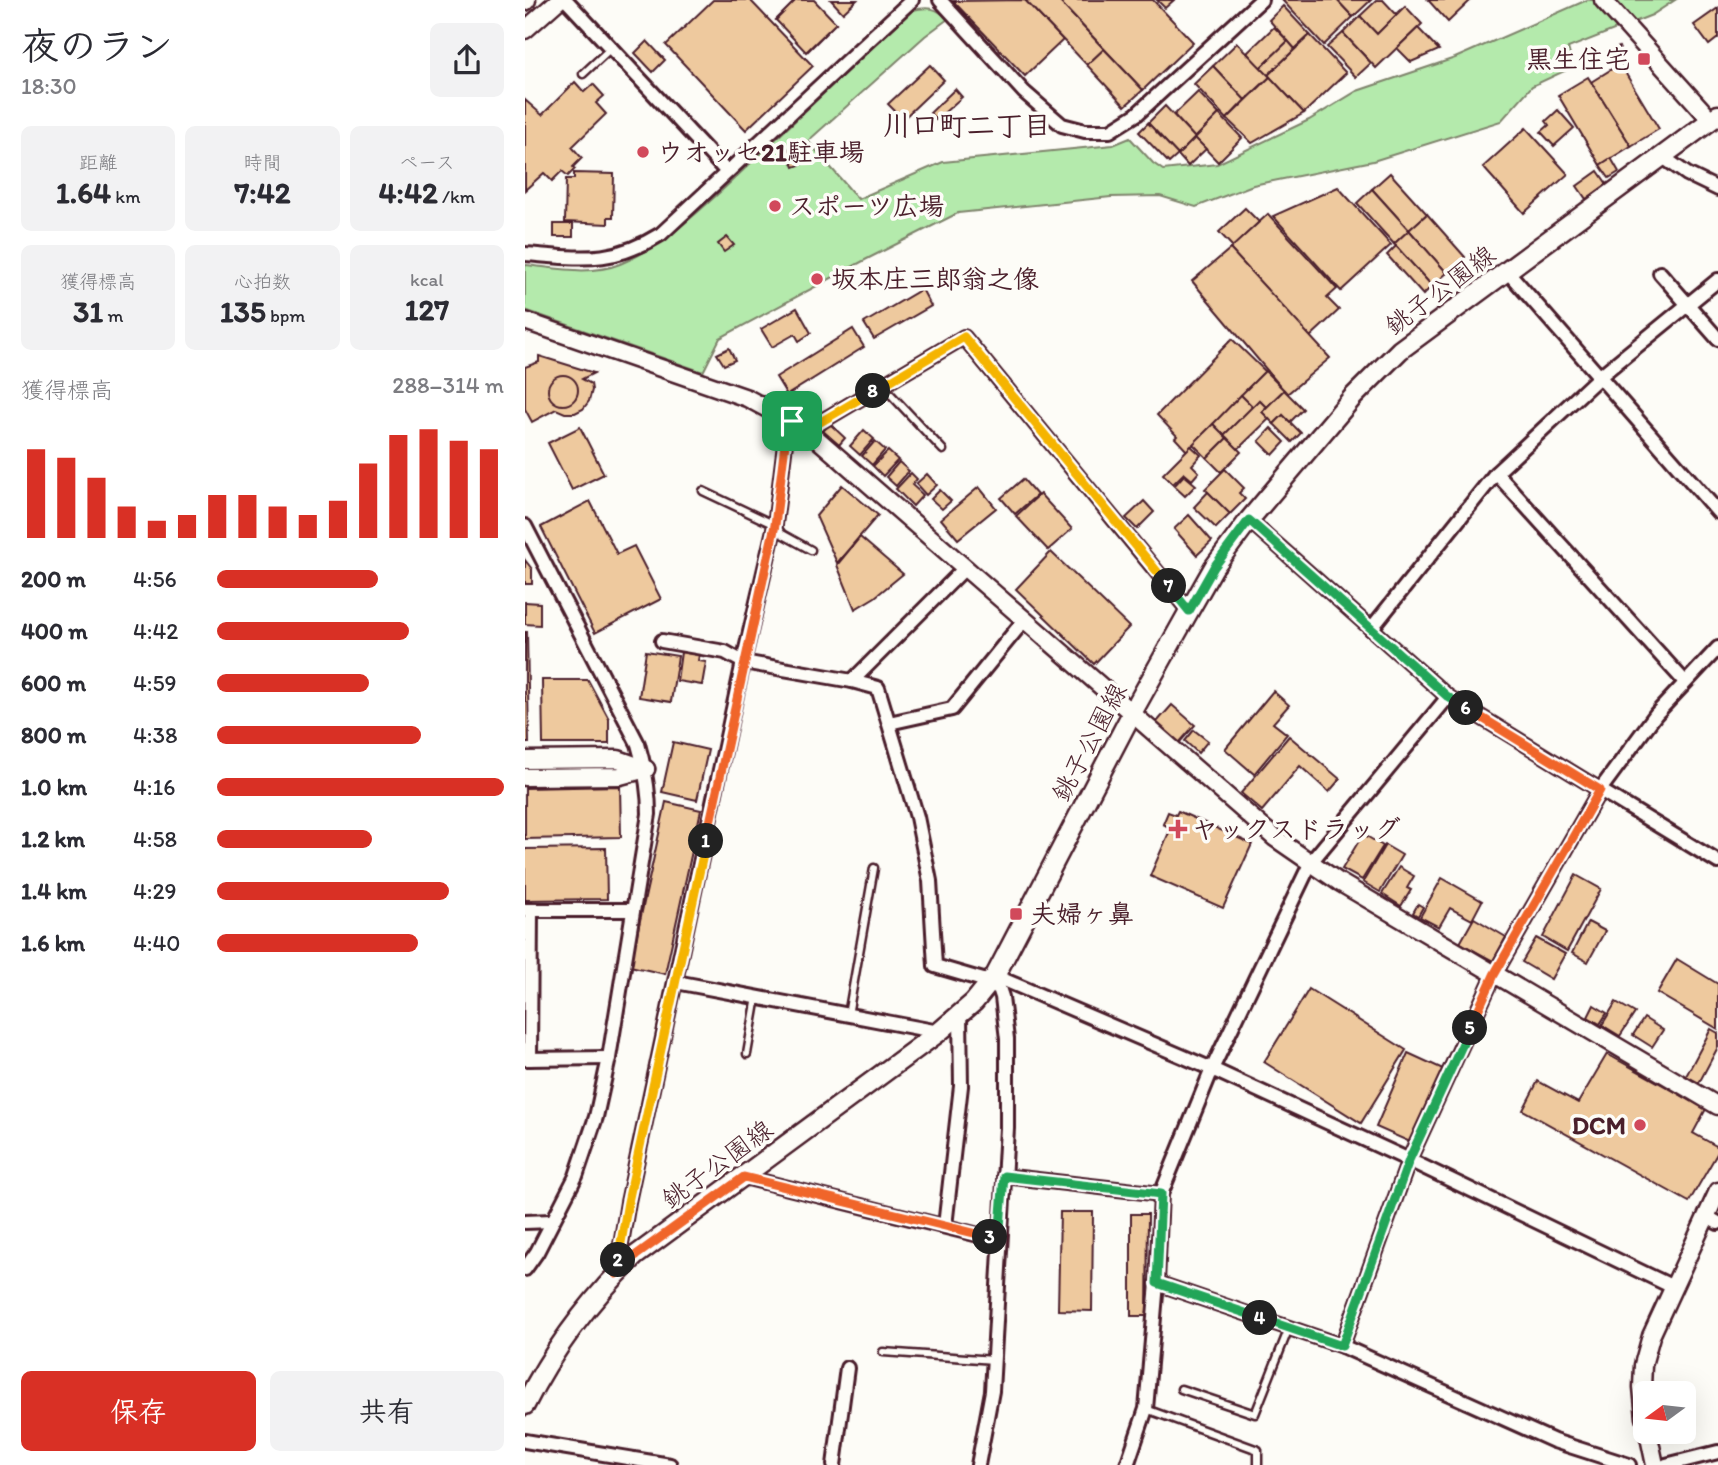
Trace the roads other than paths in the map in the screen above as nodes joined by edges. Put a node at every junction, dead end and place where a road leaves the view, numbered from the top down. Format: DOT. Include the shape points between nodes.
graph roads {
  1 [pos="559,0"];
  2 [pos="566,0"];
  3 [pos="912,0"];
  4 [pos="940,0"];
  5 [pos="1261,0"];
  6 [pos="1603,0"];
  7 [pos="525,30"];
  8 [pos="611,48"];
  9 [pos="583,74"];
  10 [pos="1714,118"];
  11 [pos="1663,158"];
  12 [pos="727,172"];
  13 [pos="1718,189"];
  14 [pos="525,254"];
  15 [pos="1508,272"];
  16 [pos="1660,273"];
  17 [pos="1718,281"];
  18 [pos="1688,305"];
  19 [pos="525,321"];
  20 [pos="1718,339"];
  21 [pos="1599,377"];
  22 [pos="882,385"];
  23 [pos="799,426"];
  24 [pos="943,450"];
  25 [pos="1496,473"];
  26 [pos="703,491"];
  27 [pos="1718,512"];
  28 [pos="1249,520"];
  29 [pos="775,525"];
  30 [pos="526,530"];
  31 [pos="811,550"];
  32 [pos="966,567"];
  33 [pos="1189,611"];
  34 [pos="1025,619"];
  35 [pos="1371,629"];
  36 [pos="662,642"];
  37 [pos="1718,648"];
  38 [pos="743,662"];
  39 [pos="852,681"];
  40 [pos="1685,682"];
  41 [pos="1448,697"];
  42 [pos="1132,713"];
  43 [pos="888,723"];
  44 [pos="525,760"];
  45 [pos="646,769"];
  46 [pos="525,777"];
  47 [pos="1600,790"];
  48 [pos="1718,862"];
  49 [pos="1311,863"];
  50 [pos="874,867"];
  51 [pos="528,910"];
  52 [pos="632,910"];
  53 [pos="1494,975"];
  54 [pos="993,979"];
  55 [pos="676,982"];
  56 [pos="757,998"];
  57 [pos="848,1015"];
  58 [pos="960,1015"];
  59 [pos="939,1032"];
  60 [pos="747,1054"];
  61 [pos="609,1058"];
  62 [pos="528,1059"];
  63 [pos="1212,1069"];
  64 [pos="1718,1106"];
  65 [pos="1409,1160"];
  66 [pos="1004,1176"];
  67 [pos="744,1177"];
  68 [pos="1718,1191"];
  69 [pos="1161,1194"];
  70 [pos="1712,1220"];
  71 [pos="552,1221"];
  72 [pos="525,1222"];
  73 [pos="945,1226"];
  74 [pos="999,1240"];
  75 [pos="525,1269"];
  76 [pos="616,1274"];
  77 [pos="1157,1283"];
  78 [pos="1673,1287"];
  79 [pos="1289,1328"];
  80 [pos="1342,1346"];
  81 [pos="883,1352"];
  82 [pos="994,1360"];
  83 [pos="847,1368"];
  84 [pos="1642,1381"];
  85 [pos="1181,1389"];
  86 [pos="527,1396"];
  87 [pos="1146,1409"];
  88 [pos="525,1441"];
  89 [pos="1651,1444"];
  90 [pos="1718,1452"];
  91 [pos="599,1459"];
  92 [pos="670,1465"];
  93 [pos="834,1465"];
  94 [pos="978,1465"];
  95 [pos="1127,1465"];
  96 [pos="1258,1465"];
  97 [pos="1629,1465"];
  98 [pos="1655,1465"];
  99 [pos="1666,1465"];
  1 -- 7 [label="street"];
  2 -- 8 [label="street"];
  3 -- 12 [label="street"];
  4 -- 5 [label="street" via="1024,92 1062,125 1086,131 1110,131 1137,114"];
  6 -- 10 [label="street"];
  8 -- 9 [label="lane"];
  8 -- 12 [label="street"];
  10 -- 11 [label="main road, 銚子公園線"];
  11 -- 13 [label="street"];
  11 -- 15 [label="main road, 銚子公園線"];
  12 -- 14 [label="street" via="661,234 641,246 607,258"];
  15 -- 21 [label="street"];
  15 -- 28 [label="main road, 銚子公園線" via="1400,350 1353,397"];
  16 -- 18 [label="street"];
  17 -- 18 [label="street"];
  18 -- 20 [label="street"];
  18 -- 21 [label="street"];
  19 -- 23 [label="street" via="747,398"];
  21 -- 25 [label="street"];
  21 -- 27 [label="street"];
  22 -- 23 [label="street"];
  22 -- 24 [label="lane"];
  22 -- 33 [label="street" via="964,337"];
  23 -- 29 [label="street" via="785,444"];
  23 -- 32 [label="street"];
  25 -- 35 [label="street"];
  25 -- 40 [label="street"];
  26 -- 29 [label="lane"];
  28 -- 33 [label="main road, 銚子公園線"];
  28 -- 35 [label="street"];
  29 -- 31 [label="lane"];
  29 -- 38 [label="street"];
  30 -- 45 [label="street" via="638,744"];
  32 -- 34 [label="street"];
  32 -- 39 [label="street"];
  33 -- 42 [label="main road, 銚子公園線"];
  34 -- 42 [label="street"];
  34 -- 43 [label="street" via="952,709"];
  35 -- 41 [label="street"];
  36 -- 38 [label="street" via="725,652"];
  37 -- 40 [label="street"];
  38 -- 39 [label="street"];
  38 -- 55 [label="street"];
  39 -- 43 [label="street" via="878,688"];
  40 -- 47 [label="street"];
  41 -- 47 [label="street"];
  41 -- 49 [label="street"];
  42 -- 49 [label="street" via="1275,838"];
  42 -- 54 [label="main road, 銚子公園線"];
  43 -- 54 [label="street" via="917,817 930,881 935,966"];
  44 -- 45 [label="street" via="618,760"];
  45 -- 46 [label="street" via="620,776"];
  45 -- 52 [label="street" via="649,814"];
  47 -- 48 [label="street"];
  47 -- 53 [label="street"];
  49 -- 53 [label="street"];
  49 -- 63 [label="street"];
  50 -- 57 [label="lane"];
  51 -- 52 [label="street"];
  51 -- 62 [label="street"];
  52 -- 61 [label="street"];
  53 -- 64 [label="street"];
  53 -- 65 [label="street"];
  54 -- 58 [label="main road, 銚子公園線"];
  54 -- 63 [label="street"];
  54 -- 66 [label="street" via="1002,997 1007,1039"];
  55 -- 56 [label="street"];
  55 -- 76 [label="street"];
  56 -- 57 [label="street"];
  56 -- 60 [label="lane"];
  57 -- 59 [label="street"];
  58 -- 59 [label="main road, 銚子公園線"];
  58 -- 73 [label="street" via="961,1086"];
  59 -- 67 [label="main road, 銚子公園線"];
  61 -- 62 [label="street"];
  61 -- 71 [label="street" via="596,1117 576,1175"];
  63 -- 65 [label="street"];
  63 -- 69 [label="street"];
  65 -- 78 [label="street"];
  65 -- 80 [label="street"];
  66 -- 69 [label="street"];
  66 -- 74 [label="street"];
  67 -- 73 [label="street"];
  67 -- 76 [label="main road, 銚子公園線"];
  68 -- 70 [label="street"];
  69 -- 77 [label="street"];
  70 -- 78 [label="street"];
  71 -- 72 [label="street"];
  71 -- 75 [label="street"];
  73 -- 74 [label="street"];
  74 -- 82 [label="street"];
  76 -- 86 [label="main road, 銚子公園線" via="591,1300"];
  77 -- 79 [label="street"];
  77 -- 87 [label="street"];
  78 -- 84 [label="street" via="1651,1336"];
  79 -- 80 [label="street"];
  79 -- 85 [label="lane" via="1255,1414"];
  80 -- 97 [label="street" via="1555,1441"];
  81 -- 82 [label="lane"];
  82 -- 94 [label="street"];
  83 -- 93 [label="street"];
  87 -- 95 [label="street"];
  87 -- 96 [label="lane" via="1258,1450"];
  88 -- 91 [label="street"];
  89 -- 98 [label="street"];
  90 -- 99 [label="street"];
  91 -- 92 [label="street"];
}
